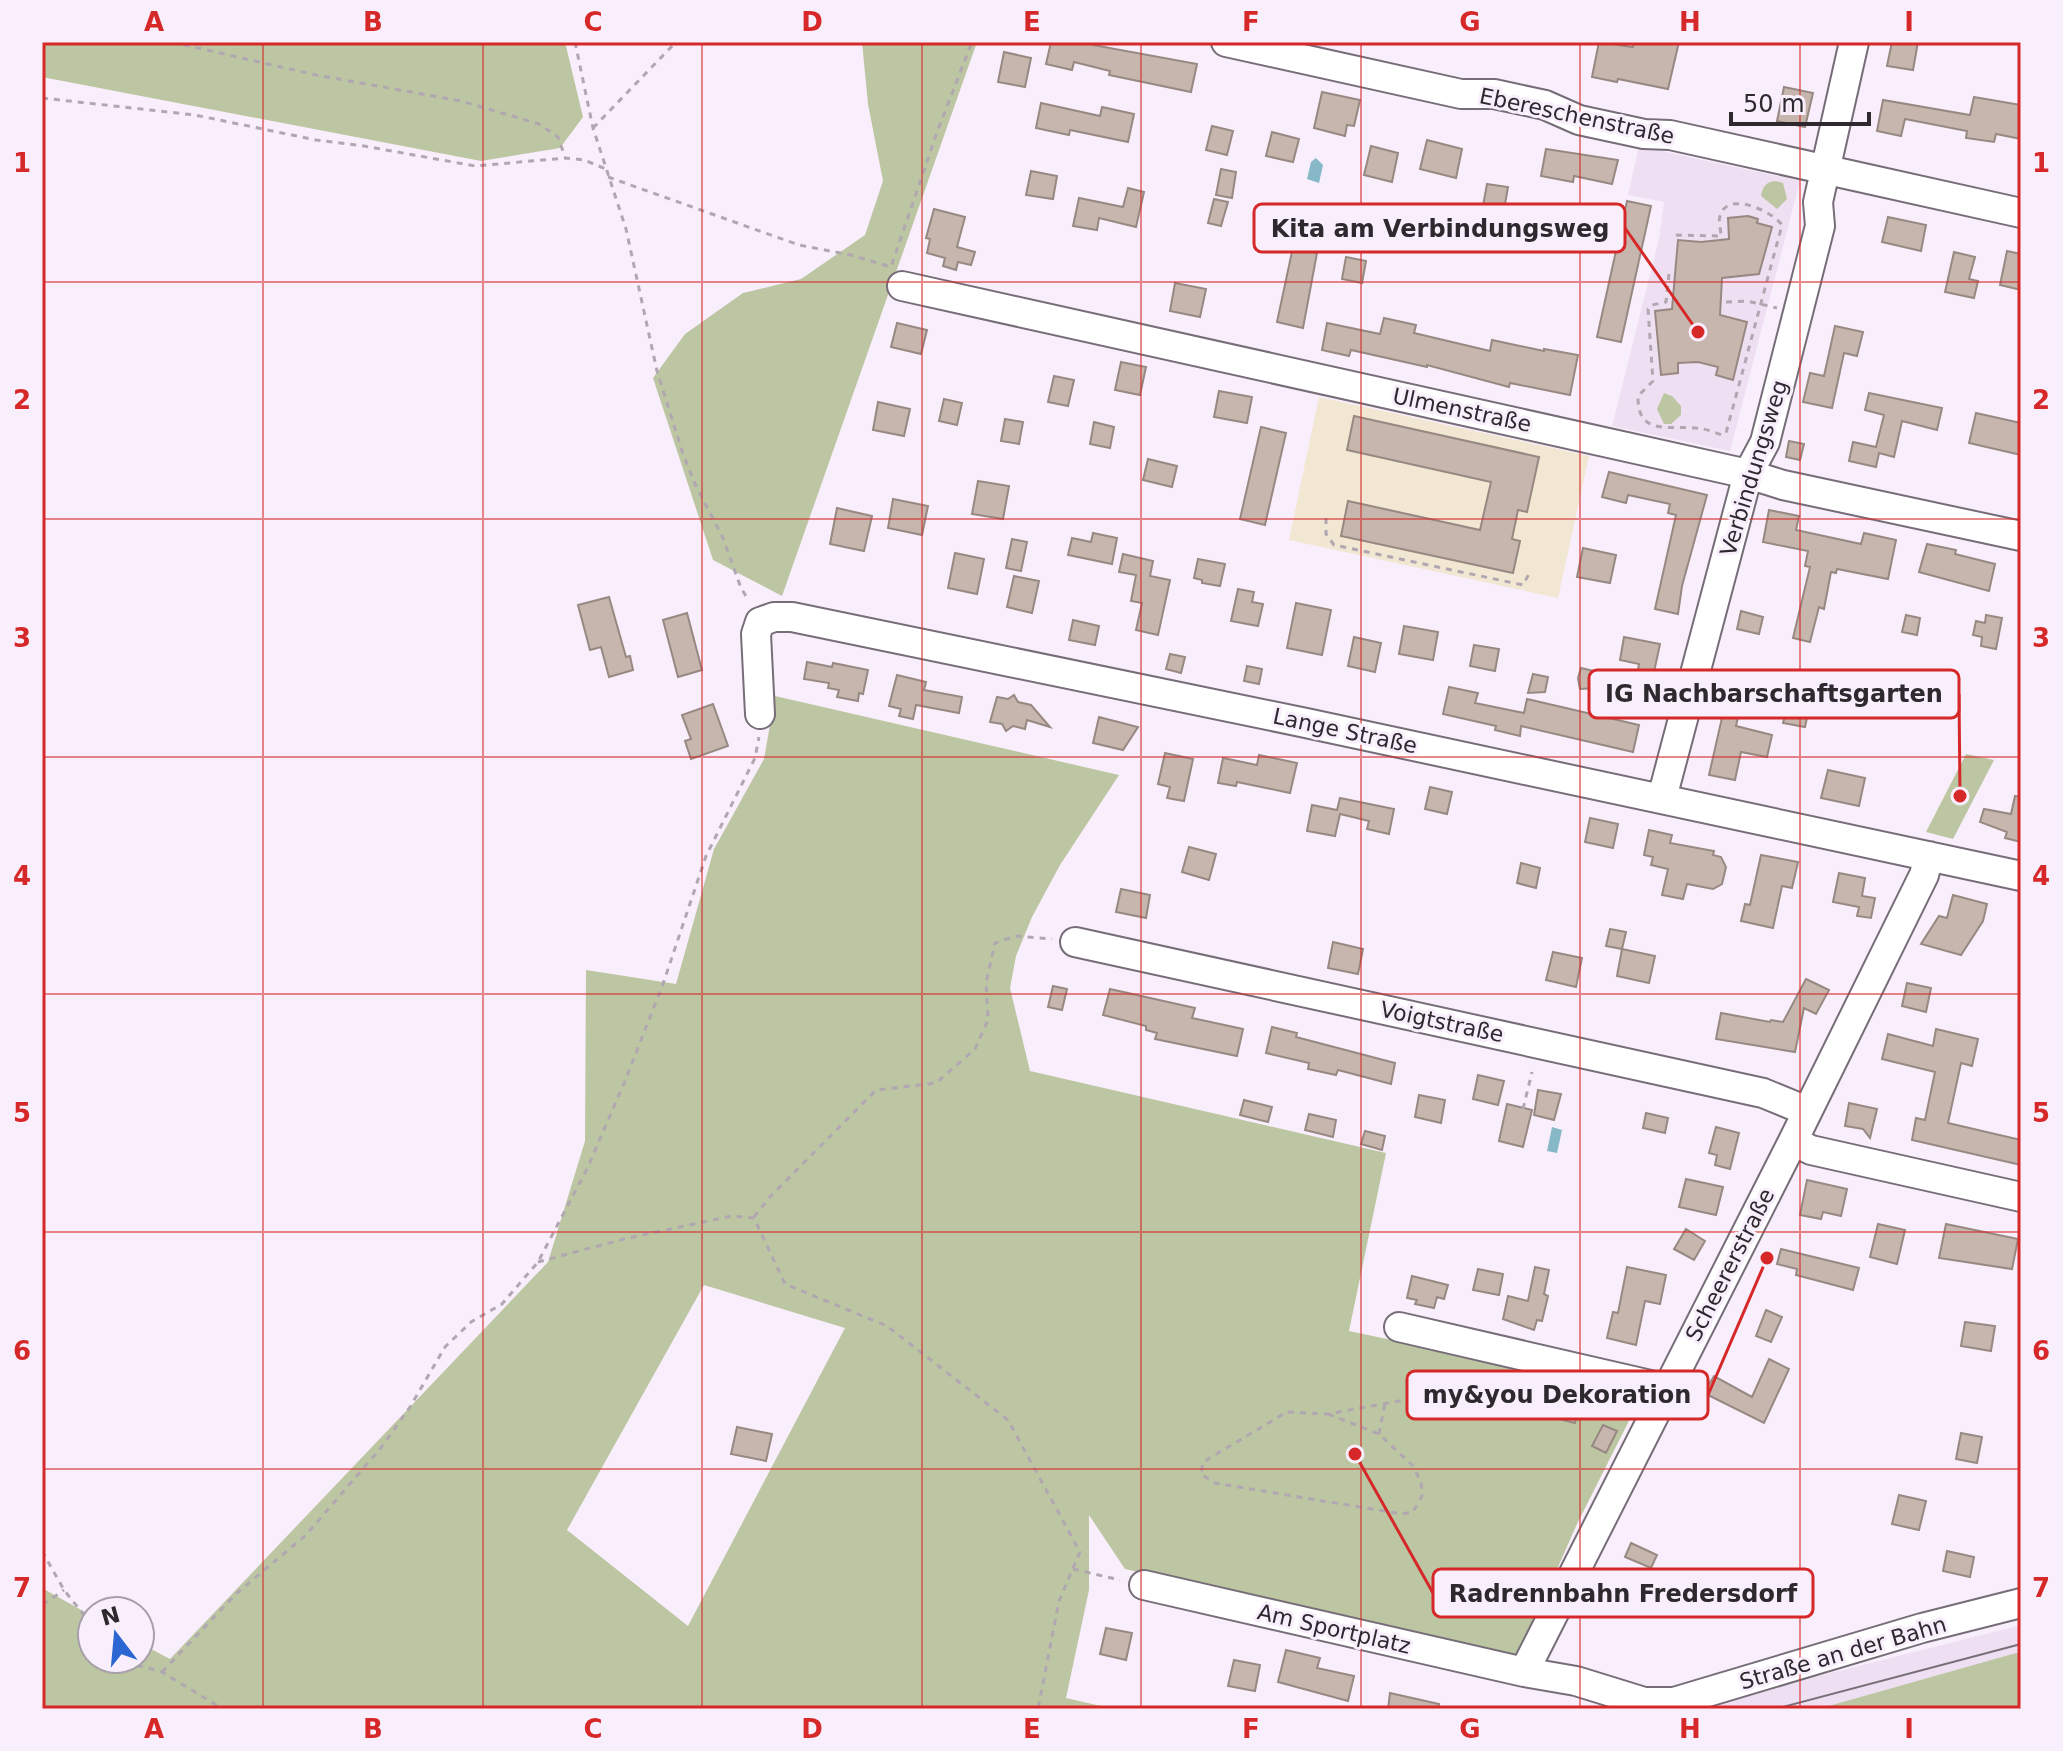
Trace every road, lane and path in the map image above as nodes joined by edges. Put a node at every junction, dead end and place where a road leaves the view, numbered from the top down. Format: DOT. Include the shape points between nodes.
graph roads {
  1 [pos="172,42"];
  2 [pos="575,42"];
  3 [pos="676,42"];
  4 [pos="972,42"];
  5 [pos="1226,42"];
  6 [pos="1854,42"];
  7 [pos="42,98"];
  8 [pos="593,128"];
  9 [pos="566,158"];
  10 [pos="606,169"];
  11 [pos="1826,170"];
  12 [pos="608,177"];
  13 [pos="2021,213"];
  14 [pos="1672,235"];
  15 [pos="1669,274"];
  16 [pos="897,276"];
  17 [pos="1726,302"];
  18 [pos="1762,304"];
  19 [pos="1768,306"];
  20 [pos="1748,474"];
  21 [pos="1326,518"];
  22 [pos="2021,536"];
  23 [pos="1530,572"];
  24 [pos="760,622"];
  25 [pos="760,714"];
  26 [pos="1662,798"];
  27 [pos="1929,856"];
  28 [pos="2021,876"];
  29 [pos="1075,942"];
  30 [pos="1532,1072"];
  31 [pos="1523,1109"];
  32 [pos="1807,1111"];
  33 [pos="1793,1141"];
  34 [pos="2021,1197"];
  35 [pos="754,1218"];
  36 [pos="538,1262"];
  37 [pos="1399,1327"];
  38 [pos="1668,1389"];
  39 [pos="1404,1400"];
  40 [pos="1385,1403"];
  41 [pos="1328,1414"];
  42 [pos="1379,1434"];
  43 [pos="42,1551"];
  44 [pos="1073,1569"];
  45 [pos="1144,1585"];
  46 [pos="64,1590"];
  47 [pos="42,1603"];
  48 [pos="2021,1603"];
  49 [pos="76,1605"];
  50 [pos="156,1670"];
  51 [pos="162,1672"];
  52 [pos="1524,1672"];
  53 [pos="223,1709"];
  54 [pos="1038,1709"];
  1 -- 9 [label="path" via="461,101 539,124 558,137"];
  2 -- 8 [label="path"];
  3 -- 8 [label="path"];
  4 -- 16 [label="path" via="937,132"];
  5 -- 11 [label="street, Ebereschenstraße" via="1461,94 1494,94 1545,105 1579,120"];
  6 -- 11 [label="street, Verbindungsweg"];
  7 -- 9 [label="path" via="195,115 475,166"];
  8 -- 10 [label="path"];
  9 -- 10 [label="path"];
  10 -- 12 [label="path"];
  11 -- 13 [label="street, Ebereschenstraße"];
  11 -- 20 [label="street, Verbindungsweg" via="1818,202 1820,226 1765,442"];
  12 -- 16 [label="path" via="799,245 851,255"];
  12 -- 24 [label="path" via="683,454"];
  14 -- 18 [label="path" via="1721,236 1721,212 1737,205 1756,206 1776,217 1782,225"];
  15 -- 18 [label="path" via="1666,302 1648,309 1653,381 1638,396 1644,421 1657,426 1726,433"];
  16 -- 20 [label="street, Ulmenstraße"];
  17 -- 18 [label="path"];
  18 -- 19 [label="path"];
  20 -- 22 [label="street, Ulmenstraße"];
  20 -- 26 [label="street, Verbindungsweg"];
  21 -- 23 [label="path" via="1326,534 1334,545 1523,585"];
  24 -- 25 [label="street"];
  24 -- 26 [label="street, Lange Straße" via="792,617"];
  25 -- 36 [label="path" via="755,758 706,856 625,1081"];
  26 -- 27 [label="street, Lange Straße"];
  27 -- 28 [label="street, Lange Straße"];
  27 -- 32 [label="street, Scheererstraße"];
  29 -- 32 [label="street, Voigtstraße" via="1763,1093"];
  29 -- 35 [label="path" via="1016,936 995,943 986,983 988,1020 975,1049 936,1083 876,1090"];
  30 -- 31 [label="path"];
  32 -- 33 [label="street, Scheererstraße"];
  33 -- 34 [label="street" via="1811,1150"];
  33 -- 38 [label="street, Scheererstraße"];
  35 -- 36 [label="path" via="732,1216"];
  35 -- 44 [label="path" via="785,1284 887,1326 1008,1420 1080,1552"];
  36 -- 51 [label="path" via="502,1304 471,1322 445,1347 380,1449 306,1535 237,1593"];
  37 -- 38 [label="street"];
  38 -- 52 [label="street, Scheererstraße"];
  39 -- 40 [label="path"];
  40 -- 41 [label="path"];
  40 -- 42 [label="path"];
  41 -- 42 [label="path"];
  41 -- 42 [label="path" via="1287,1412 1203,1462 1201,1474 1215,1483 1413,1512 1422,1496 1421,1482 1413,1466"];
  43 -- 46 [label="path"];
  44 -- 45 [label="path"];
  44 -- 54 [label="path" via="1059,1601"];
  45 -- 52 [label="street, Am Sportplatz"];
  46 -- 47 [label="path"];
  46 -- 49 [label="path"];
  48 -- 52 [label="street, Straße an der Bahn" via="1674,1702 1644,1702"];
  50 -- 51 [label="path"];
  51 -- 53 [label="path"];
}
